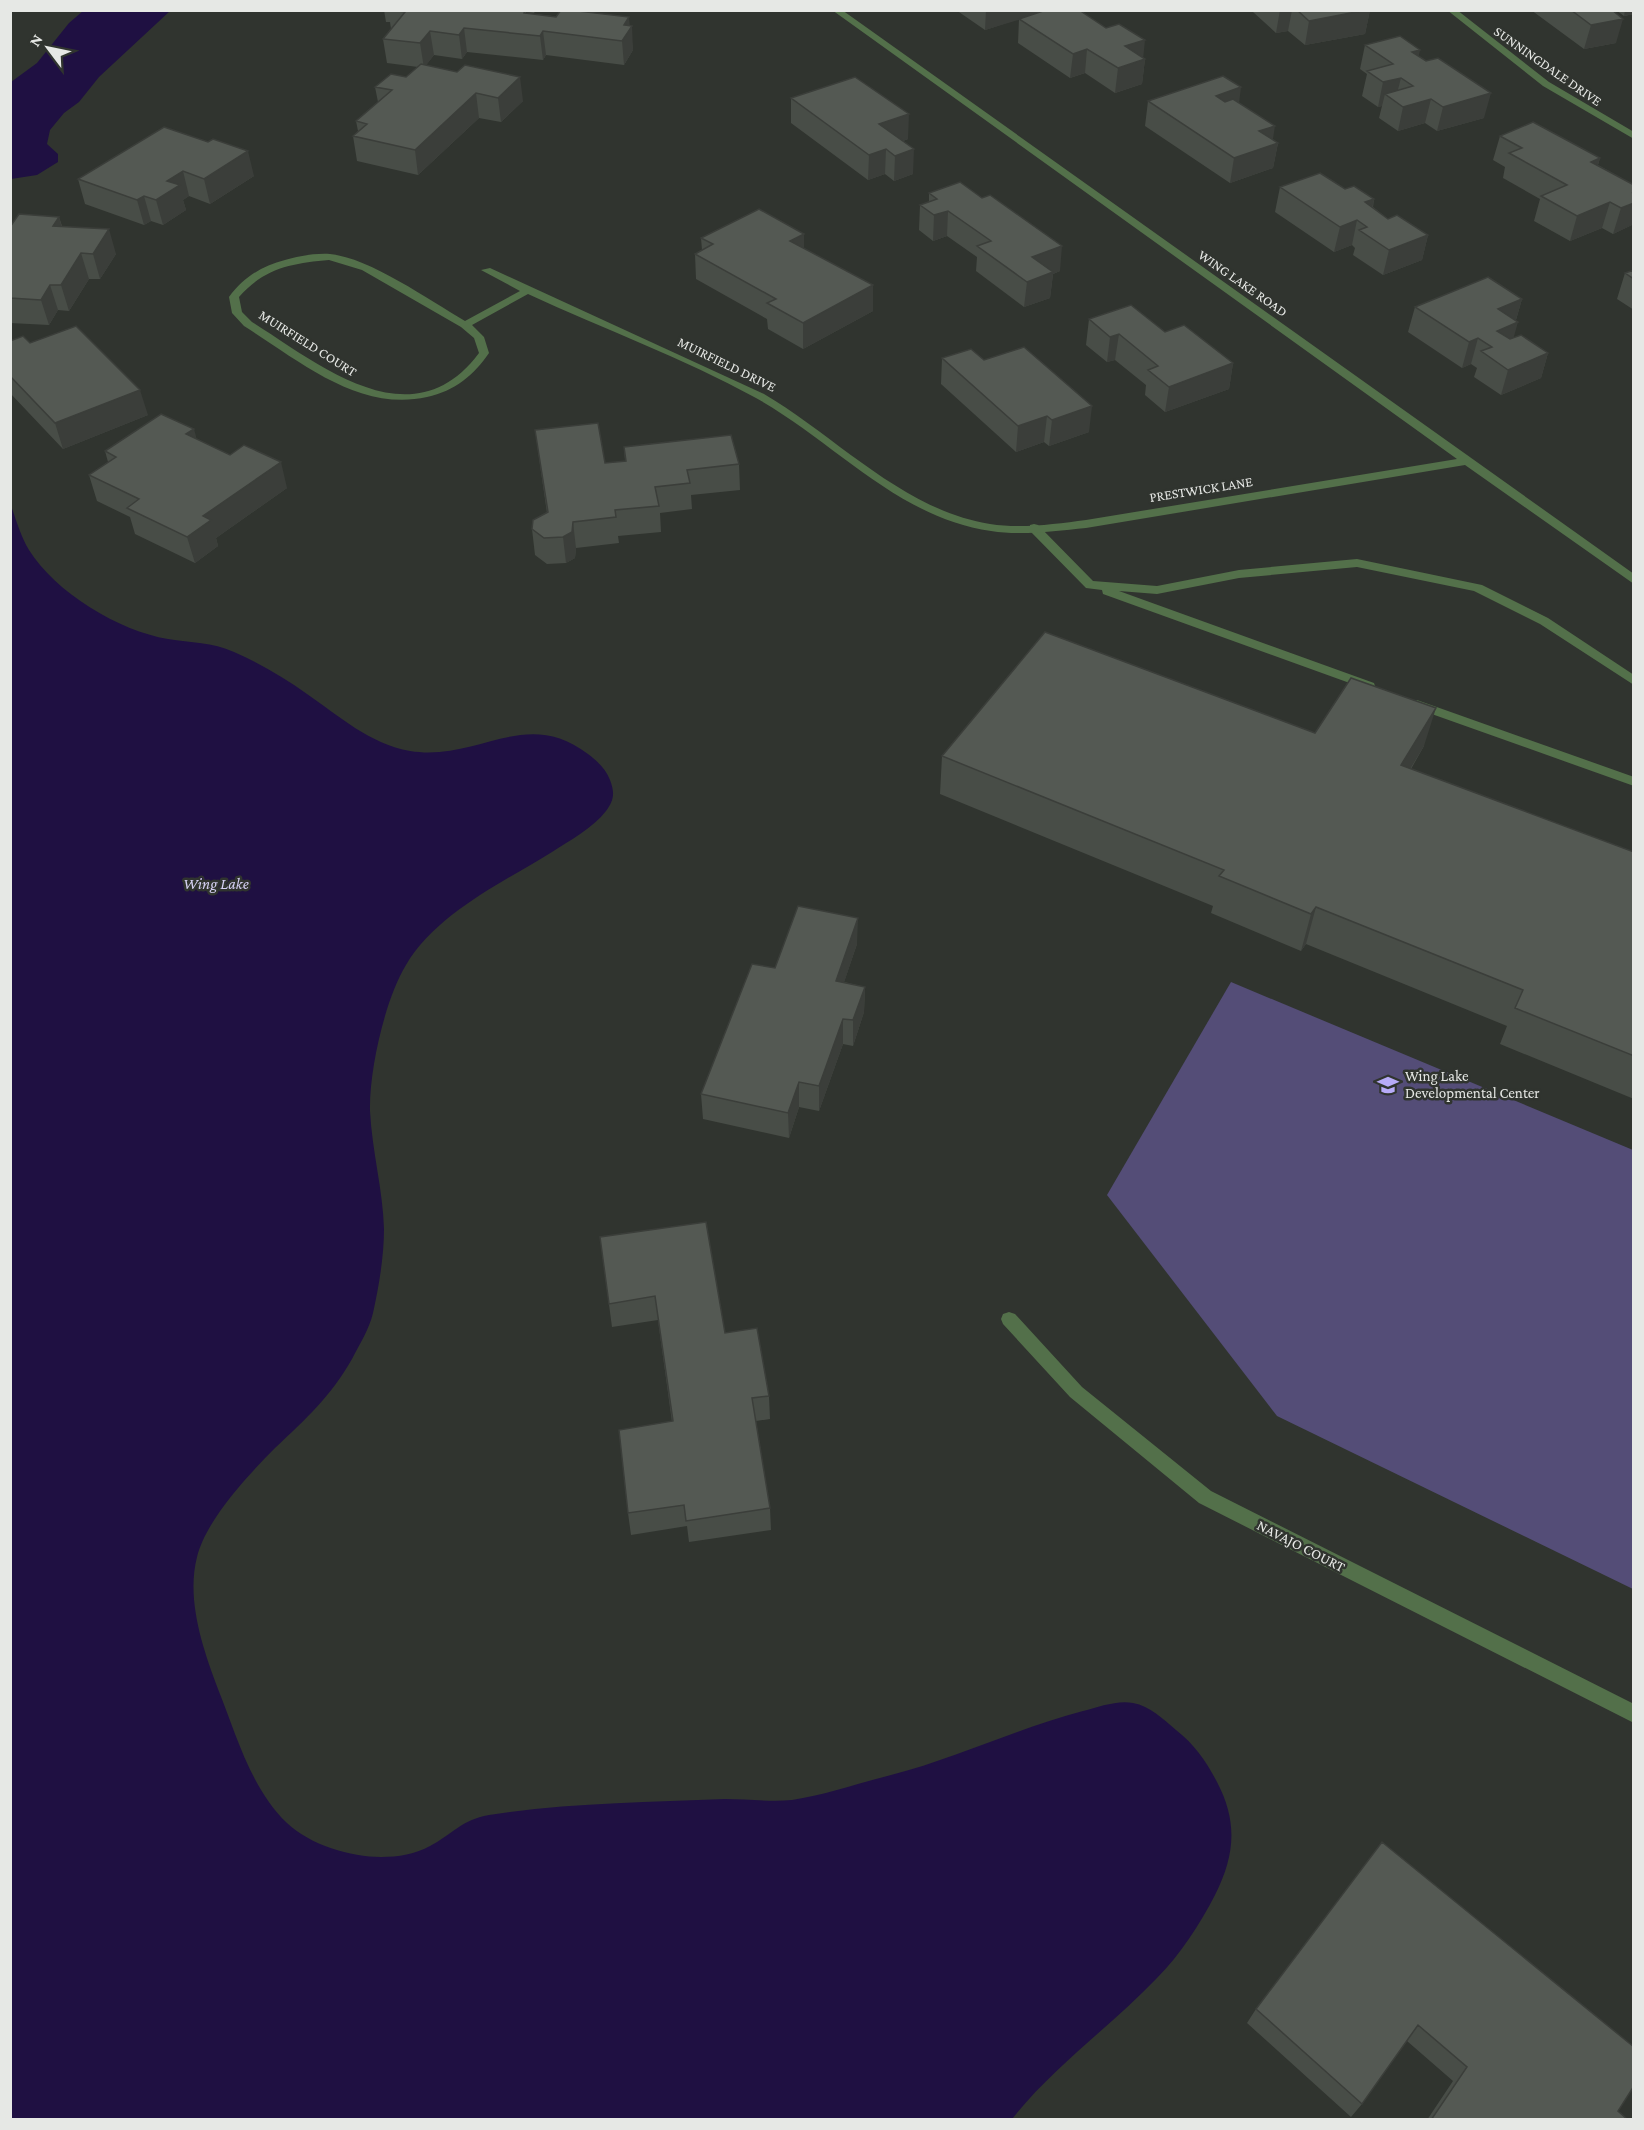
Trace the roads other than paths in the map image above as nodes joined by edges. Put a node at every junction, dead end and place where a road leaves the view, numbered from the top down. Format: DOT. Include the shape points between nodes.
graph roads {
  1 [pos="836,10"];
  2 [pos="1451,10"];
  3 [pos="1634,136"];
  4 [pos="486,270"];
  5 [pos="527,291"];
  6 [pos="465,325"];
  7 [pos="1467,461"];
  8 [pos="939,514"];
  9 [pos="1034,528"];
  10 [pos="1634,580"];
  11 [pos="1090,585"];
  12 [pos="1634,681"];
  13 [pos="1378,690"];
  14 [pos="1400,698"];
  15 [pos="1634,782"];
  16 [pos="1009,1319"];
  17 [pos="1634,1714"];
  1 -- 7 [label="street, WING LAKE ROAD"];
  2 -- 3 [label="street, SUNNINGDALE DRIVE" via="1546,84"];
  4 -- 5 [label="street, MUIRFIELD DRIVE"];
  5 -- 6 [label="street"];
  5 -- 8 [label="street, MUIRFIELD DRIVE" via="760,396 795,416 911,500"];
  6 -- 6 [label="street, MUIRFIELD COURT" via="366,268 330,257 295,259 265,269 245,282 234,297 237,312 248,324 351,388 394,399 436,391 460,380 474,367 484,353 479,337"];
  7 -- 9 [label="street, PRESTWICK LANE" via="1081,524"];
  7 -- 10 [label="street, WING LAKE ROAD"];
  8 -- 9 [label="street, PRESTWICK LANE" via="992,528"];
  9 -- 11 [label="street"];
  11 -- 12 [label="street" via="1156,590 1239,574 1357,563 1478,588 1544,621"];
  11 -- 13 [label="street"];
  14 -- 15 [label="street"];
  16 -- 17 [label="street, NAVAJO COURT" via="1076,1392 1205,1497"];
}
